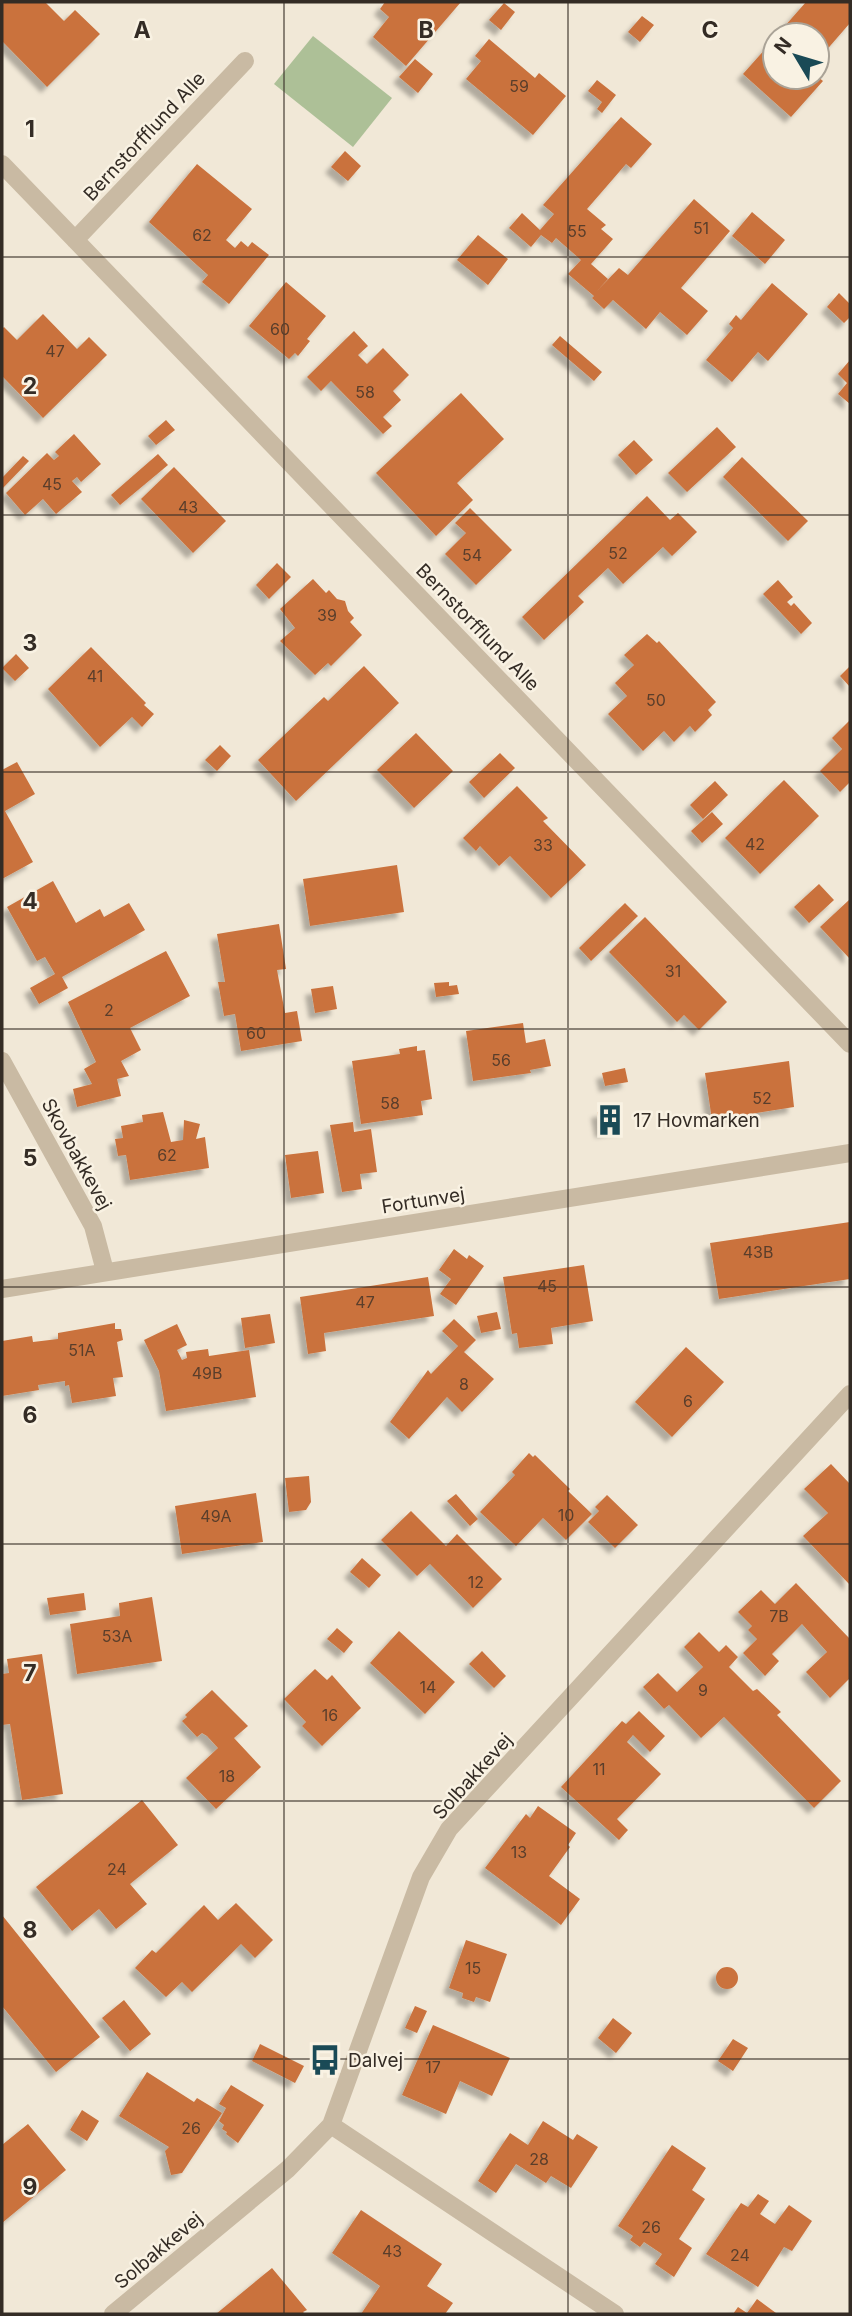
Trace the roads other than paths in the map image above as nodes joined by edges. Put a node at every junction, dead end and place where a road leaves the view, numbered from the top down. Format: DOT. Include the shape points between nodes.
graph roads {
  1 [pos="245,61"];
  2 [pos="2,164"];
  3 [pos="75,240"];
  4 [pos="850,1044"];
  5 [pos="2,1061"];
  6 [pos="850,1153"];
  7 [pos="106,1271"];
  8 [pos="2,1289"];
  9 [pos="850,1394"];
  10 [pos="331,2125"];
  11 [pos="113,2314"];
  12 [pos="615,2314"];
  1 -- 3 [label="street, Bernstorfflund Alle"];
  2 -- 3 [label="street, Bernstorfflund Alle"];
  3 -- 4 [label="street, Bernstorfflund Alle"];
  5 -- 7 [label="street, Skovbakkevej" via="93,1226"];
  6 -- 7 [label="street, Fortunvej"];
  7 -- 8 [label="street, Fortunvej"];
  9 -- 10 [label="street, Solbakkevej" via="449,1829 421,1877"];
  10 -- 11 [label="street, Solbakkevej" via="288,2169"];
  10 -- 12 [label="street"];
}
